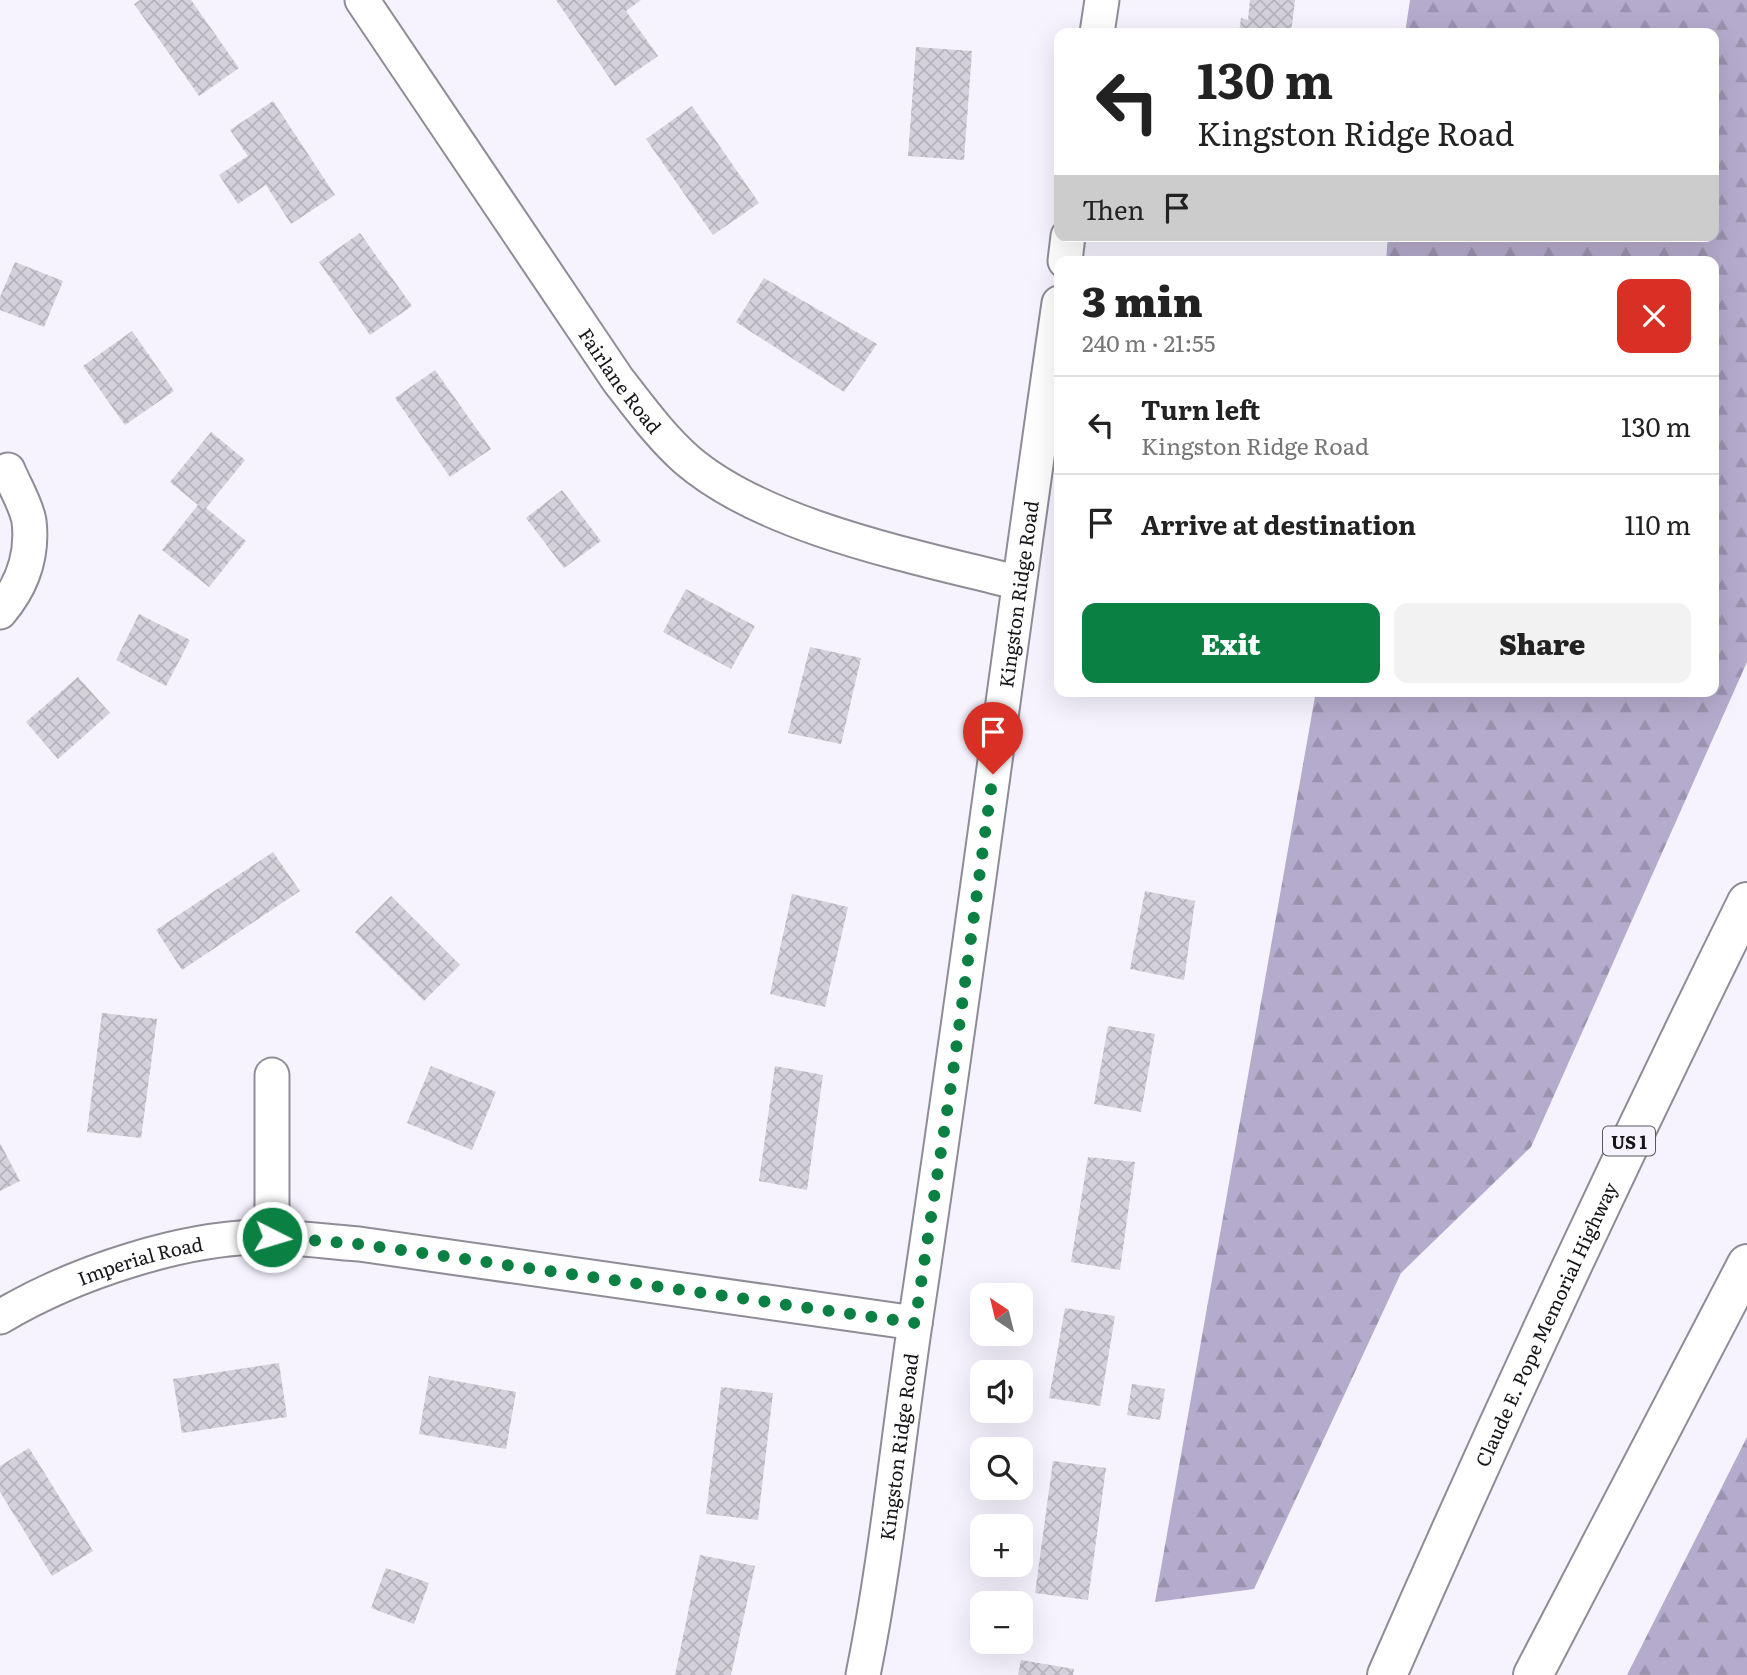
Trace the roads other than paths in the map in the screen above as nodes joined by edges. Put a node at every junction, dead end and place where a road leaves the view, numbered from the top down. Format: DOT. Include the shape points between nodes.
graph roads {
  1 [pos="362,0"];
  2 [pos="1102,0"];
  3 [pos="1098,28"];
  4 [pos="1054,338"];
  5 [pos="8,470"];
  6 [pos="1019,583"];
  7 [pos="0,612"];
  8 [pos="1747,902"];
  9 [pos="272,1075"];
  10 [pos="272,1237"];
  11 [pos="1747,1264"];
  12 [pos="0,1317"];
  13 [pos="915,1323"];
  14 [pos="863,1675"];
  15 [pos="1387,1675"];
  16 [pos="1532,1675"];
  1 -- 6 [label="street, Fairlane Road" via="618,380 657,432 689,461 744,498 792,516 863,542"];
  2 -- 3 [label="street"];
  4 -- 6 [label="street, Kingston Ridge Road"];
  5 -- 7 [label="street" via="29,519 28,551 24,578"];
  6 -- 13 [label="street, Kingston Ridge Road"];
  8 -- 15 [label="highway, Claude E. Pope Memorial Highway / US 1" via="1614,1172"];
  9 -- 10 [label="street"];
  10 -- 12 [label="street, Imperial Road" via="188,1246 130,1261 77,1279"];
  10 -- 13 [label="street, Imperial Road" via="359,1244"];
  11 -- 16 [label="highway"];
  13 -- 14 [label="street, Kingston Ridge Road" via="889,1523"];
}
